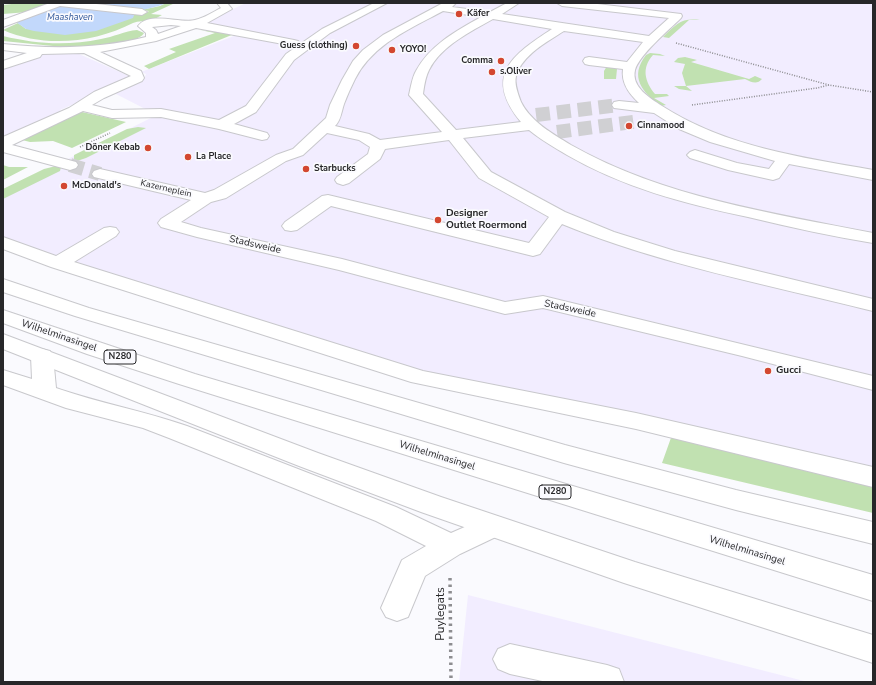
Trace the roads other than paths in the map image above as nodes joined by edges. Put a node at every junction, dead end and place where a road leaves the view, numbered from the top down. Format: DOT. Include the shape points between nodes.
graph roads {
  1 [pos="59,3"];
  2 [pos="63,3"];
  3 [pos="382,3"];
  4 [pos="514,3"];
  5 [pos="562,3"];
  6 [pos="630,3"];
  7 [pos="641,3"];
  8 [pos="587,5"];
  9 [pos="228,6"];
  10 [pos="446,6"];
  11 [pos="34,12"];
  12 [pos="142,12"];
  13 [pos="649,13"];
  14 [pos="3,15"];
  15 [pos="492,16"];
  16 [pos="148,23"];
  17 [pos="570,23"];
  18 [pos="3,24"];
  19 [pos="194,24"];
  20 [pos="132,28"];
  21 [pos="9,35"];
  22 [pos="109,36"];
  23 [pos="152,39"];
  24 [pos="294,43"];
  25 [pos="649,43"];
  26 [pos="3,47"];
  27 [pos="86,50"];
  28 [pos="44,51"];
  29 [pos="600,52"];
  30 [pos="3,65"];
  31 [pos="631,66"];
  32 [pos="619,105"];
  33 [pos="81,107"];
  34 [pos="658,109"];
  35 [pos="640,121"];
  36 [pos="221,125"];
  37 [pos="538,125"];
  38 [pos="323,128"];
  39 [pos="694,130"];
  40 [pos="262,136"];
  41 [pos="451,136"];
  42 [pos="3,143"];
  43 [pos="378,144"];
  44 [pos="3,147"];
  45 [pos="695,155"];
  46 [pos="784,158"];
  47 [pos="70,165"];
  48 [pos="873,168"];
  49 [pos="100,174"];
  50 [pos="873,175"];
  51 [pos="343,180"];
  52 [pos="205,198"];
  53 [pos="559,216"];
  54 [pos="291,226"];
  55 [pos="110,232"];
  56 [pos="197,232"];
  57 [pos="873,238"];
  58 [pos="3,243"];
  59 [pos="58,263"];
  60 [pos="3,285"];
  61 [pos="873,305"];
  62 [pos="3,316"];
  63 [pos="3,341"];
  64 [pos="42,356"];
  65 [pos="3,377"];
  66 [pos="873,383"];
  67 [pos="45,392"];
  68 [pos="873,477"];
  69 [pos="492,526"];
  70 [pos="873,533"];
  71 [pos="450,546"];
  72 [pos="873,588"];
  73 [pos="397,608"];
  74 [pos="873,649"];
  75 [pos="510,659"];
  76 [pos="610,681"];
  1 -- 2 [label="street"];
  1 -- 11 [label="street"];
  2 -- 12 [label="street"];
  3 -- 36 [label="street" via="326,31 290,57 251,109"];
  4 -- 15 [label="street"];
  5 -- 8 [label="street"];
  6 -- 13 [label="street" via="635,10"];
  7 -- 13 [label="street"];
  8 -- 13 [label="street"];
  8 -- 17 [label="street" via="590,8"];
  9 -- 19 [label="street"];
  10 -- 15 [label="street"];
  10 -- 38 [label="street" via="387,37 367,53 348,80 336,105 333,120"];
  11 -- 14 [label="street"];
  11 -- 18 [label="street"];
  13 -- 25 [label="street" via="677,16"];
  15 -- 17 [label="street"];
  15 -- 41 [label="street" via="443,45 430,58 422,72 416,95"];
  16 -- 19 [label="street"];
  16 -- 20 [label="street"];
  16 -- 23 [label="street" via="143,26 152,32"];
  17 -- 25 [label="street"];
  17 -- 37 [label="street" via="530,49 510,77 513,100"];
  19 -- 23 [label="street"];
  19 -- 24 [label="street"];
  21 -- 22 [label="street" via="65,42"];
  23 -- 27 [label="street"];
  25 -- 31 [label="street"];
  26 -- 28 [label="street"];
  27 -- 28 [label="street"];
  27 -- 33 [label="street" via="137,74 138,78 99,95"];
  28 -- 30 [label="street"];
  29 -- 31 [label="street" via="587,66"];
  31 -- 34 [label="street" via="629,71 633,88 641,98"];
  32 -- 34 [label="street"];
  33 -- 36 [label="street" via="112,114 161,113"];
  33 -- 42 [label="street"];
  34 -- 35 [label="street"];
  34 -- 39 [label="street"];
  36 -- 40 [label="street"];
  37 -- 41 [label="street"];
  37 -- 57 [label="street" via="578,156 663,191 728,208"];
  38 -- 43 [label="street" via="364,137"];
  38 -- 52 [label="street" via="298,152 281,158 220,194"];
  39 -- 46 [label="street"];
  39 -- 48 [label="street" via="764,148"];
  41 -- 43 [label="street"];
  41 -- 53 [label="street" via="469,154 484,175"];
  43 -- 51 [label="street" via="375,156"];
  44 -- 47 [label="street"];
  45 -- 46 [label="street" via="773,175"];
  46 -- 50 [label="street"];
  49 -- 52 [label="street, Kazerneplein"];
  52 -- 56 [label="street, Kazerneplein" via="167,223"];
  53 -- 54 [label="street" via="532,250 328,200"];
  53 -- 61 [label="street" via="608,236 669,255"];
  55 -- 59 [label="street"];
  56 -- 66 [label="street, Stadsweide" via="342,265 505,308 543,302"];
  58 -- 59 [label="street"];
  59 -- 68 [label="street" via="419,376 636,421"];
  60 -- 70 [label="street" via="111,321 564,454 728,498"];
  62 -- 72 [label="street, Wilhelminasingel / N280" via="246,397"];
  63 -- 64 [label="street, N280"];
  64 -- 67 [label="street"];
  64 -- 69 [label="street, N280"];
  65 -- 67 [label="street"];
  67 -- 71 [label="street" via="178,432 386,514"];
  69 -- 71 [label="street"];
  69 -- 74 [label="street, N280"];
  71 -- 73 [label="street" via="413,568"];
  75 -- 76 [label="street"];
}
